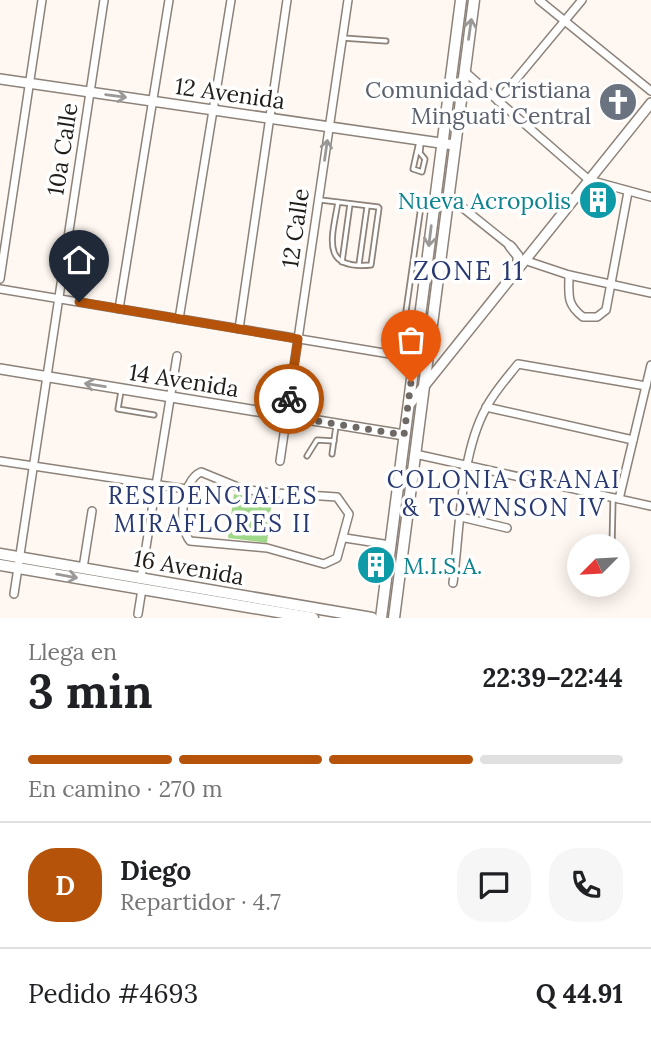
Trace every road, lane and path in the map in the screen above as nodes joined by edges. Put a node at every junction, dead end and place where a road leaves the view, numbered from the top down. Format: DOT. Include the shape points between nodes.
graph roads {
  1 [pos="42,0"];
  2 [pos="104,0"];
  3 [pos="169,0"];
  4 [pos="231,0"];
  5 [pos="287,0"];
  6 [pos="348,0"];
  7 [pos="461,0"];
  8 [pos="474,0"];
  9 [pos="539,0"];
  10 [pos="582,0"];
  11 [pos="565,21"];
  12 [pos="343,38"];
  13 [pos="386,41"];
  14 [pos="464,71"];
  15 [pos="0,79"];
  16 [pos="29,83"];
  17 [pos="651,91"];
  18 [pos="90,92"];
  19 [pos="498,101"];
  20 [pos="154,102"];
  21 [pos="651,103"];
  22 [pos="213,110"];
  23 [pos="269,118"];
  24 [pos="329,127"];
  25 [pos="421,141"];
  26 [pos="441,144"];
  27 [pos="454,145"];
  28 [pos="589,180"];
  29 [pos="628,192"];
  30 [pos="448,196"];
  31 [pos="651,197"];
  32 [pos="318,200"];
  33 [pos="338,202"];
  34 [pos="350,204"];
  35 [pos="367,206"];
  36 [pos="510,246"];
  37 [pos="528,260"];
  38 [pos="342,262"];
  39 [pos="359,264"];
  40 [pos="513,275"];
  41 [pos="569,275"];
  42 [pos="0,279"];
  43 [pos="611,285"];
  44 [pos="0,289"];
  45 [pos="651,293"];
  46 [pos="59,299"];
  47 [pos="119,309"];
  48 [pos="179,319"];
  49 [pos="239,329"];
  50 [pos="298,339"];
  51 [pos="177,356"];
  52 [pos="414,358"];
  53 [pos="651,365"];
  54 [pos="0,369"];
  55 [pos="47,377"];
  56 [pos="646,386"];
  57 [pos="121,389"];
  58 [pos="423,392"];
  59 [pos="171,397"];
  60 [pos="409,405"];
  61 [pos="486,407"];
  62 [pos="155,415"];
  63 [pos="286,416"];
  64 [pos="337,424"];
  65 [pos="404,435"];
  66 [pos="633,439"];
  67 [pos="334,440"];
  68 [pos="332,454"];
  69 [pos="415,454"];
  70 [pos="307,456"];
  71 [pos="0,461"];
  72 [pos="280,461"];
  73 [pos="468,464"];
  74 [pos="34,467"];
  75 [pos="154,484"];
  76 [pos="187,489"];
  77 [pos="616,498"];
  78 [pos="651,506"];
  79 [pos="92,511"];
  80 [pos="461,517"];
  81 [pos="507,528"];
  82 [pos="613,534"];
  83 [pos="345,538"];
  84 [pos="390,545"];
  85 [pos="0,554"];
  86 [pos="19,563"];
  87 [pos="0,565"];
  88 [pos="83,568"];
  89 [pos="453,583"];
  90 [pos="142,584"];
  91 [pos="14,594"];
  92 [pos="138,614"];
  93 [pos="313,618"];
  94 [pos="372,618"];
  95 [pos="381,618"];
  96 [pos="393,618"];
  1 -- 16 [label="street"];
  2 -- 18 [label="street, 10a Calle"];
  3 -- 20 [label="street"];
  4 -- 22 [label="street"];
  5 -- 23 [label="street"];
  6 -- 12 [label="street, 12 Calle"];
  7 -- 26 [label="main road"];
  14 -- 8 [label="main road, one-way"];
  9 -- 11 [label="street"];
  10 -- 11 [label="street"];
  11 -- 17 [label="street"];
  11 -- 19 [label="street"];
  12 -- 13 [label="lane"];
  12 -- 24 [label="street, 12 Calle"];
  14 -- 19 [label="street"];
  14 -- 27 [label="main road"];
  15 -- 16 [label="street, 12 Avenida"];
  16 -- 18 [label="street, 12 Avenida"];
  16 -- 42 [label="street"];
  18 -- 20 [label="street, 12 Avenida, one-way"];
  18 -- 46 [label="street, 10a Calle"];
  19 -- 28 [label="street"];
  20 -- 22 [label="street, 12 Avenida"];
  20 -- 47 [label="street"];
  21 -- 28 [label="street"];
  22 -- 23 [label="street, 12 Avenida"];
  22 -- 48 [label="street"];
  23 -- 24 [label="street, 12 Avenida"];
  23 -- 49 [label="street"];
  24 -- 25 [label="street, 12 Avenida"];
  32 -- 24 [label="street, 12 Calle, one-way"];
  25 -- 25 [label="lane" via="413,169 422,172 425,159 420,153"];
  25 -- 26 [label="street, 12 Avenida"];
  26 -- 27 [label="street, 12 Avenida"];
  26 -- 52 [label="main road"];
  27 -- 30 [label="main road"];
  28 -- 29 [label="street"];
  28 -- 37 [label="street"];
  29 -- 31 [label="street"];
  29 -- 43 [label="street"];
  30 -- 36 [label="street"];
  30 -- 58 [label="main road"];
  32 -- 33 [label="lane"];
  32 -- 50 [label="street, 12 Calle"];
  33 -- 34 [label="lane"];
  33 -- 38 [label="lane" via="331,245"];
  34 -- 35 [label="lane"];
  34 -- 38 [label="lane"];
  35 -- 39 [label="lane"];
  35 -- 39 [label="lane" via="378,207 381,214 373,262"];
  36 -- 37 [label="street"];
  36 -- 40 [label="street" via="520,259"];
  37 -- 40 [label="street"];
  37 -- 41 [label="street"];
  37 -- 58 [label="street"];
  38 -- 39 [label="lane"];
  40 -- 58 [label="street"];
  41 -- 43 [label="street"];
  41 -- 43 [label="street" via="568,300 583,317 597,317 606,310"];
  43 -- 45 [label="street"];
  44 -- 46 [label="street"];
  46 -- 47 [label="street"];
  46 -- 55 [label="street, 10a Calle"];
  47 -- 48 [label="street"];
  48 -- 49 [label="street"];
  49 -- 50 [label="street"];
  50 -- 52 [label="street"];
  50 -- 63 [label="street, 12 Calle"];
  51 -- 59 [label="street"];
  52 -- 60 [label="main road"];
  53 -- 56 [label="street"];
  54 -- 55 [label="street, 14 Avenida"];
  57 -- 55 [label="street, 14 Avenida, one-way"];
  55 -- 74 [label="street, 10a Calle"];
  56 -- 61 [label="street" via="518,364"];
  56 -- 66 [label="street"];
  57 -- 59 [label="street, 14 Avenida"];
  57 -- 62 [label="lane" via="118,409"];
  58 -- 60 [label="street"];
  58 -- 69 [label="main road"];
  59 -- 63 [label="street, 14 Avenida"];
  59 -- 75 [label="street"];
  60 -- 65 [label="main road"];
  61 -- 66 [label="street"];
  61 -- 73 [label="street"];
  63 -- 64 [label="street, 14 Avenida"];
  63 -- 72 [label="street, 12 Calle"];
  64 -- 65 [label="street, 14 Avenida"];
  64 -- 67 [label="lane"];
  65 -- 84 [label="main road"];
  66 -- 77 [label="street"];
  67 -- 68 [label="lane"];
  67 -- 70 [label="lane" via="317,440"];
  69 -- 73 [label="street"];
  69 -- 96 [label="main road"];
  71 -- 74 [label="street"];
  73 -- 77 [label="street"];
  73 -- 80 [label="street"];
  74 -- 75 [label="street"];
  74 -- 86 [label="street, 10a Calle"];
  75 -- 76 [label="street"];
  75 -- 90 [label="street"];
  76 -- 83 [label="street" via="199,472 240,488 288,496 332,496 343,502 349,514"];
  76 -- 83 [label="street" via="184,530 190,541 249,545 320,564 332,562"];
  77 -- 78 [label="street"];
  77 -- 82 [label="lane"];
  79 -- 88 [label="street"];
  80 -- 81 [label="street"];
  80 -- 89 [label="street"];
  83 -- 84 [label="street"];
  84 -- 95 [label="main road"];
  85 -- 86 [label="main road, 16 Avenida"];
  86 -- 87 [label="main road, 16 Avenida"];
  86 -- 88 [label="main road, 16 Avenida"];
  86 -- 90 [label="main road, 16 Avenida, one-way"];
  86 -- 91 [label="street, 10a Calle"];
  88 -- 90 [label="main road, 16 Avenida"];
  90 -- 92 [label="street"];
  90 -- 93 [label="main road, 16 Avenida"];
  90 -- 94 [label="main road, 16 Avenida"];
}
